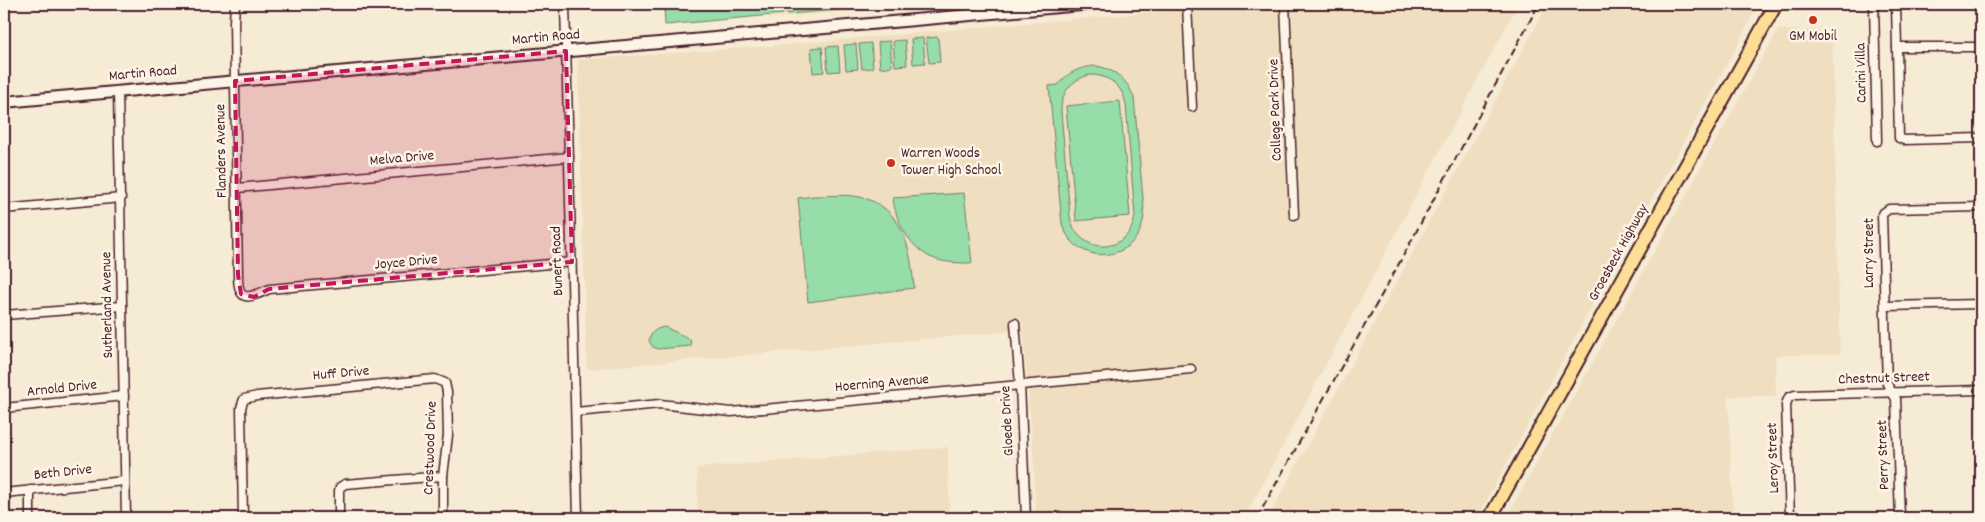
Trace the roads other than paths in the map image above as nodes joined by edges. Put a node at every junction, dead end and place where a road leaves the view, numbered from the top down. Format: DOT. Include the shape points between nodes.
graph roads {
  1 [pos="235,4"];
  2 [pos="565,4"];
  3 [pos="1092,4"];
  4 [pos="1188,4"];
  5 [pos="1285,4"];
  6 [pos="1776,4"];
  7 [pos="1874,4"];
  8 [pos="1896,4"];
  9 [pos="1897,47"];
  10 [pos="1981,47"];
  11 [pos="566,51"];
  12 [pos="235,81"];
  13 [pos="118,91"];
  14 [pos="4,102"];
  15 [pos="1192,107"];
  16 [pos="1981,138"];
  17 [pos="1877,141"];
  18 [pos="569,157"];
  19 [pos="236,188"];
  20 [pos="121,198"];
  21 [pos="1981,207"];
  22 [pos="4,209"];
  23 [pos="1294,215"];
  24 [pos="572,262"];
  25 [pos="245,296"];
  26 [pos="1981,304"];
  27 [pos="122,306"];
  28 [pos="1885,306"];
  29 [pos="4,315"];
  30 [pos="1015,323"];
  31 [pos="1191,369"];
  32 [pos="442,381"];
  33 [pos="1020,385"];
  34 [pos="1981,390"];
  35 [pos="1892,392"];
  36 [pos="124,396"];
  37 [pos="1789,397"];
  38 [pos="4,408"];
  39 [pos="576,412"];
  40 [pos="442,476"];
  41 [pos="126,481"];
  42 [pos="30,490"];
  43 [pos="4,493"];
  44 [pos="30,518"];
  45 [pos="126,518"];
  46 [pos="243,518"];
  47 [pos="339,518"];
  48 [pos="443,518"];
  49 [pos="578,518"];
  50 [pos="1026,518"];
  51 [pos="1490,518"];
  52 [pos="1790,518"];
  53 [pos="1900,518"];
  1 -- 12 [label="street, Flanders Avenue"];
  2 -- 11 [label="street, Bunert Road"];
  3 -- 11 [label="street, Martin Road"];
  4 -- 15 [label="street"];
  5 -- 23 [label="street, College Park Drive"];
  6 -- 51 [label="main road, Groesbeck Highway"];
  7 -- 17 [label="street, Carini Villa"];
  8 -- 9 [label="street"];
  9 -- 10 [label="street"];
  9 -- 16 [label="street" via="1899,138"];
  11 -- 12 [label="street, Martin Road"];
  11 -- 18 [label="street, Bunert Road"];
  12 -- 13 [label="street, Martin Road"];
  12 -- 19 [label="street, Flanders Avenue"];
  13 -- 14 [label="street, Martin Road"];
  13 -- 20 [label="street, Sutherland Avenue"];
  18 -- 19 [label="street, Melva Drive"];
  18 -- 24 [label="street, Bunert Road"];
  19 -- 25 [label="street, Flanders Avenue" via="238,282 239,290"];
  20 -- 22 [label="street"];
  20 -- 27 [label="street, Sutherland Avenue"];
  21 -- 28 [label="street, Larry Street" via="1884,211 1881,218"];
  24 -- 25 [label="street, Joyce Drive" via="269,289 254,297"];
  24 -- 39 [label="street, Bunert Road"];
  26 -- 28 [label="street"];
  27 -- 29 [label="street"];
  27 -- 36 [label="street, Sutherland Avenue"];
  28 -- 35 [label="street, Larry Street" via="1887,384"];
  30 -- 33 [label="street, Gloede Drive"];
  31 -- 33 [label="street, Hoerning Avenue"];
  32 -- 40 [label="street, Crestwood Drive" via="447,392 448,434"];
  32 -- 46 [label="street, Huff Drive" via="429,379 244,399 241,408"];
  33 -- 39 [label="street, Hoerning Avenue" via="731,412 660,404"];
  33 -- 50 [label="street, Gloede Drive"];
  34 -- 35 [label="street, Chestnut Street"];
  35 -- 37 [label="street, Chestnut Street"];
  35 -- 53 [label="street, Perry Street" via="1896,399"];
  36 -- 38 [label="street, Arnold Drive"];
  36 -- 41 [label="street, Sutherland Avenue"];
  37 -- 52 [label="street, Leroy Street" via="1786,404"];
  39 -- 49 [label="street, Bunert Road"];
  40 -- 47 [label="street" via="345,484 339,491"];
  40 -- 48 [label="street, Crestwood Drive"];
  41 -- 42 [label="street, Beth Drive"];
  41 -- 45 [label="street, Sutherland Avenue"];
  42 -- 43 [label="street, Beth Drive"];
  42 -- 44 [label="street"];
}
